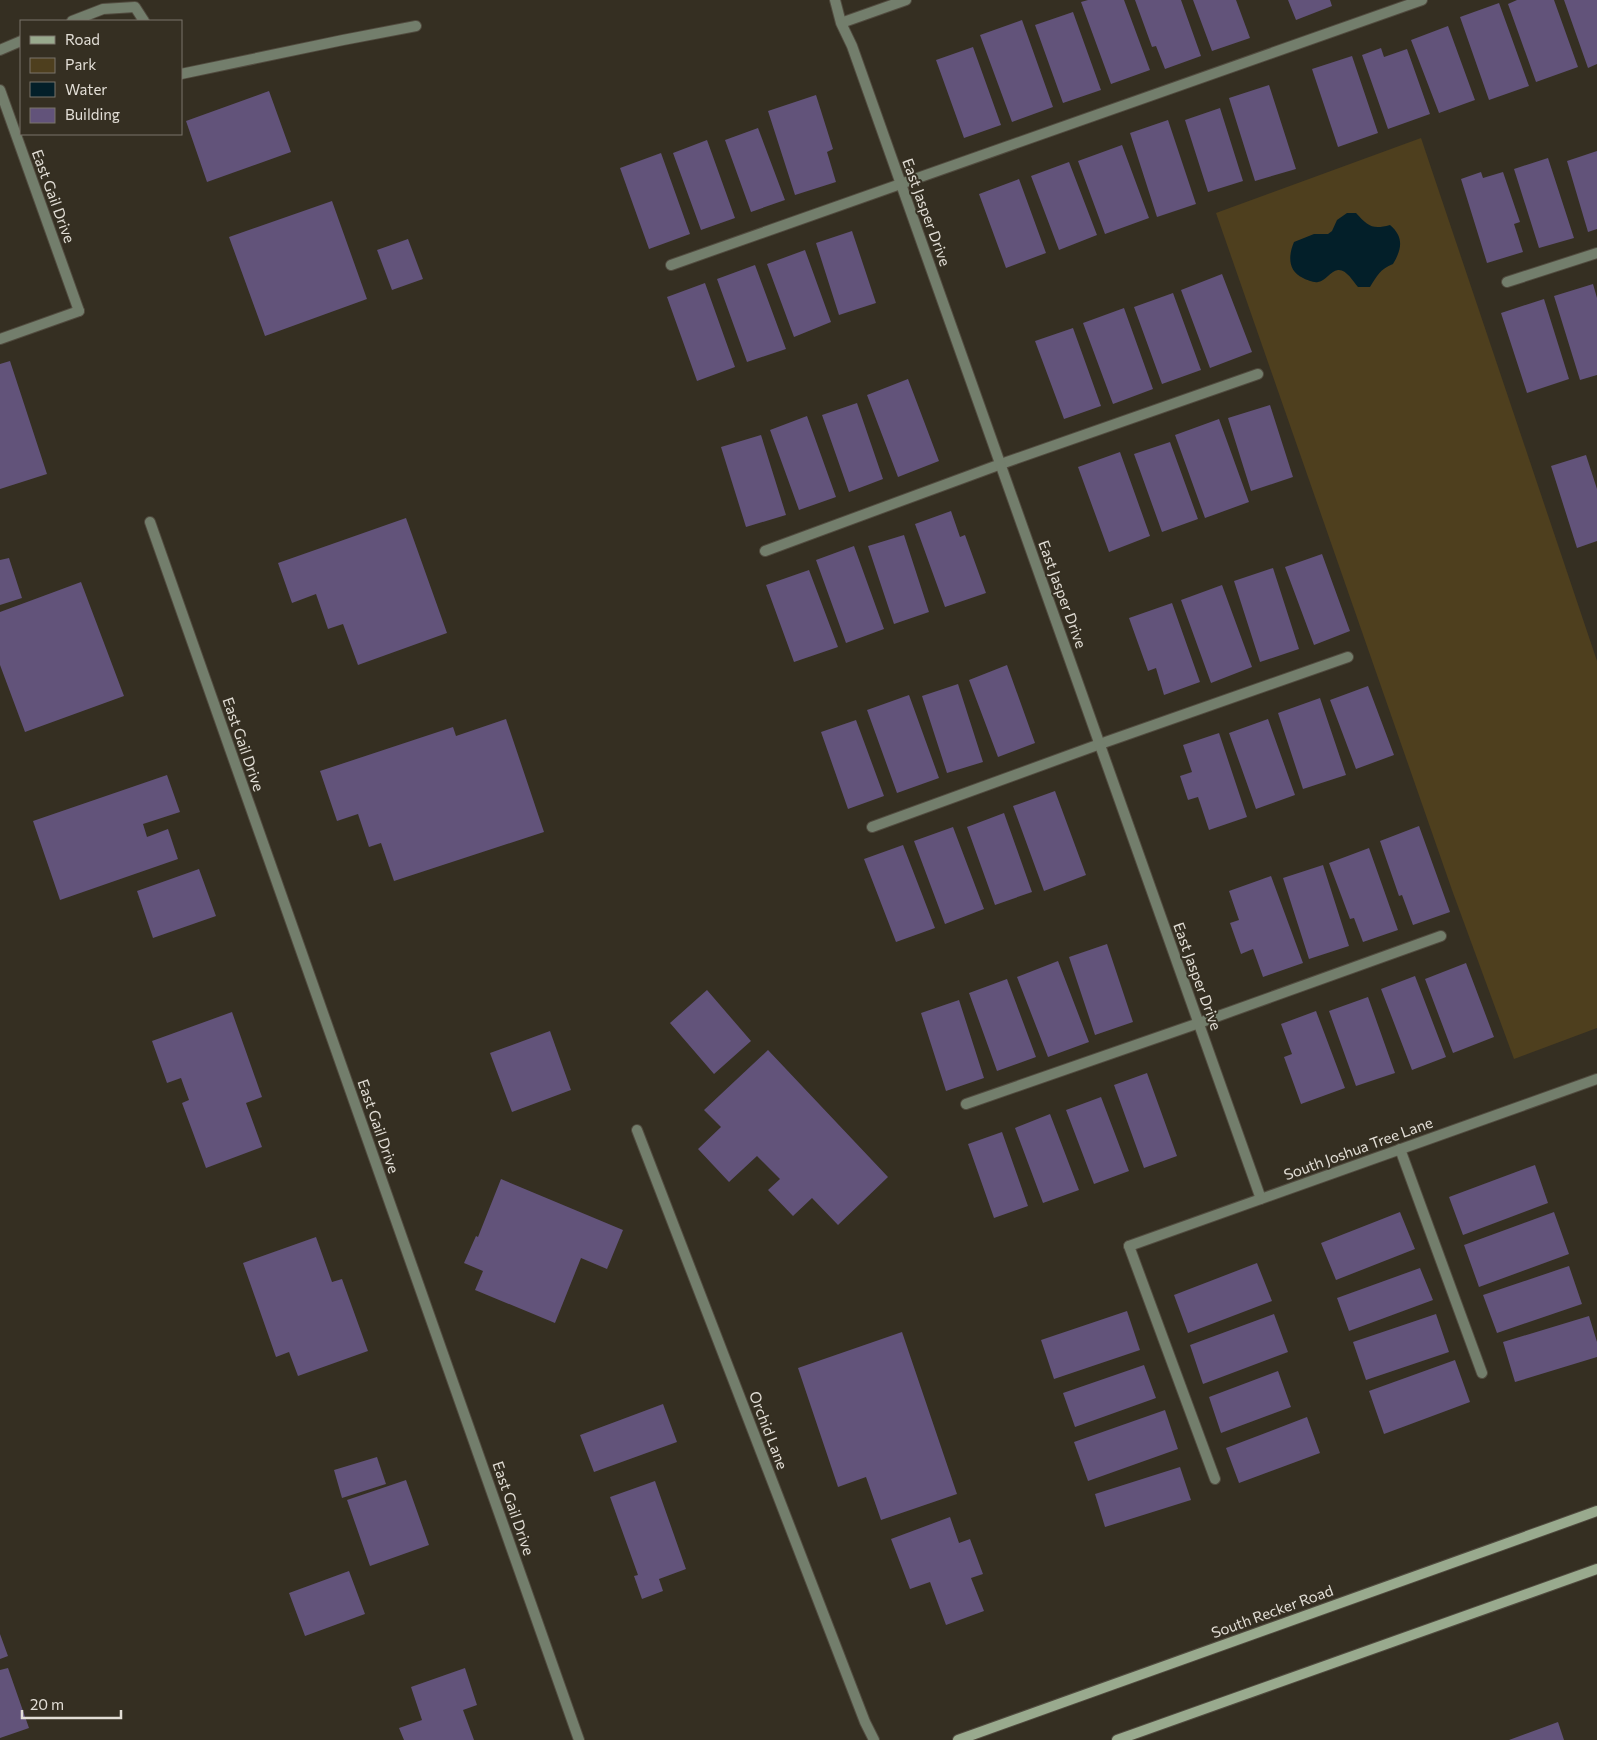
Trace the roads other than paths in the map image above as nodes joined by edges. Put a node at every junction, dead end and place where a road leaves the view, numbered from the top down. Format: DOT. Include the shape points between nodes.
graph roads {
  1 [pos="835,0"];
  2 [pos="906,0"];
  3 [pos="1422,0"];
  4 [pos="75,20"];
  5 [pos="143,20"];
  6 [pos="841,23"];
  7 [pos="416,26"];
  8 [pos="20,41"];
  9 [pos="0,50"];
  10 [pos="182,74"];
  11 [pos="0,90"];
  12 [pos="901,184"];
  13 [pos="1597,253"];
  14 [pos="671,265"];
  15 [pos="1507,282"];
  16 [pos="0,339"];
  17 [pos="1258,374"];
  18 [pos="1001,464"];
  19 [pos="150,522"];
  20 [pos="765,551"];
  21 [pos="1348,657"];
  22 [pos="1100,744"];
  23 [pos="872,827"];
  24 [pos="1441,936"];
  25 [pos="1199,1023"];
  26 [pos="1597,1079"];
  27 [pos="966,1104"];
  28 [pos="637,1130"];
  29 [pos="1400,1149"];
  30 [pos="1261,1199"];
  31 [pos="1482,1373"];
  32 [pos="1215,1479"];
  33 [pos="1597,1511"];
  34 [pos="1597,1569"];
  35 [pos="579,1740"];
  36 [pos="874,1740"];
  37 [pos="958,1740"];
  38 [pos="1117,1740"];
  1 -- 6 [label="street, East Jasper Drive"];
  2 -- 6 [label="street"];
  3 -- 12 [label="street"];
  4 -- 5 [label="street" via="103,9 135,7"];
  6 -- 12 [label="street, East Jasper Drive"];
  7 -- 10 [label="street"];
  8 -- 9 [label="street"];
  11 -- 16 [label="street, East Gail Drive" via="79,311"];
  12 -- 14 [label="street"];
  12 -- 18 [label="street, East Jasper Drive"];
  13 -- 15 [label="street"];
  17 -- 18 [label="street"];
  18 -- 20 [label="street"];
  18 -- 22 [label="street, East Jasper Drive"];
  19 -- 35 [label="street, East Gail Drive"];
  21 -- 22 [label="street"];
  22 -- 23 [label="street"];
  22 -- 25 [label="street, East Jasper Drive"];
  24 -- 25 [label="street"];
  25 -- 27 [label="street"];
  25 -- 30 [label="street, East Jasper Drive"];
  26 -- 29 [label="street, South Joshua Tree Lane"];
  28 -- 36 [label="street, Orchid Lane"];
  29 -- 30 [label="street, South Joshua Tree Lane"];
  29 -- 31 [label="street"];
  30 -- 32 [label="street, South Joshua Tree Lane" via="1129,1246"];
  33 -- 37 [label="main road, South Recker Road"];
  34 -- 38 [label="main road"];
}
